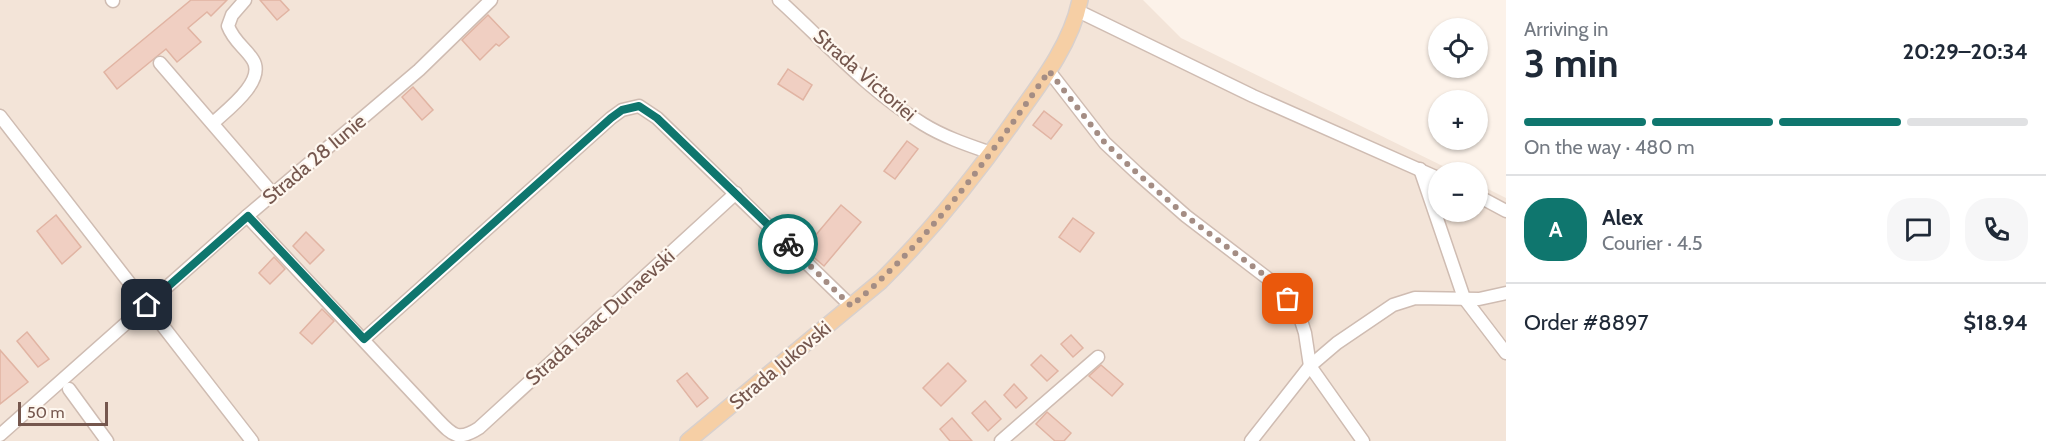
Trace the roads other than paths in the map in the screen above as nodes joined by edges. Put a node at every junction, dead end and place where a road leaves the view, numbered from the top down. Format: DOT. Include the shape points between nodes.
graph roads {
  1 [pos="246,0"];
  2 [pos="491,0"];
  3 [pos="779,0"];
  4 [pos="1079,6"];
  5 [pos="160,63"];
  6 [pos="1049,71"];
  7 [pos="0,116"];
  8 [pos="213,123"];
  9 [pos="991,153"];
  10 [pos="1420,169"];
  11 [pos="1428,173"];
  12 [pos="736,193"];
  13 [pos="273,194"];
  14 [pos="1488,201"];
  15 [pos="1506,211"];
  16 [pos="248,216"];
  17 [pos="1506,293"];
  18 [pos="1464,298"];
  19 [pos="147,305"];
  20 [pos="851,306"];
  21 [pos="364,339"];
  22 [pos="1506,353"];
  23 [pos="1098,357"];
  24 [pos="1310,366"];
  25 [pos="69,389"];
  26 [pos="0,435"];
  27 [pos="107,441"];
  28 [pos="252,441"];
  29 [pos="688,441"];
  30 [pos="1001,441"];
  31 [pos="1251,441"];
  32 [pos="1363,441"];
  1 -- 8 [label="street" via="228,26 257,70 254,81"];
  2 -- 13 [label="street, Strada 28 Iunie" via="419,70"];
  3 -- 9 [label="street, Strada Victoriei" via="861,77 922,124"];
  4 -- 6 [label="main road, Strada Jukovski"];
  4 -- 10 [label="street" via="1253,96"];
  5 -- 8 [label="street"];
  6 -- 9 [label="main road, Strada Jukovski"];
  6 -- 24 [label="street" via="1105,143 1137,173 1186,216 1280,287 1298,311"];
  7 -- 19 [label="street"];
  8 -- 13 [label="street"];
  9 -- 20 [label="main road, Strada Jukovski" via="909,252"];
  10 -- 11 [label="street"];
  10 -- 18 [label="street"];
  12 -- 20 [label="street"];
  12 -- 21 [label="street" via="657,118 639,106 630,108 611,118"];
  12 -- 21 [label="street, Strada Isaac Dunaevski" via="470,435 462,437 449,431"];
  13 -- 16 [label="street, Strada 28 Iunie"];
  14 -- 15 [label="street"];
  16 -- 19 [label="street, Strada 28 Iunie"];
  16 -- 21 [label="street"];
  17 -- 18 [label="street"];
  18 -- 22 [label="street"];
  18 -- 24 [label="street" via="1415,298 1393,305 1336,343"];
  19 -- 26 [label="street, Strada 28 Iunie"];
  19 -- 28 [label="street"];
  20 -- 29 [label="main road, Strada Jukovski"];
  23 -- 30 [label="street"];
  24 -- 31 [label="street"];
  24 -- 32 [label="street"];
  25 -- 27 [label="street"];
}
